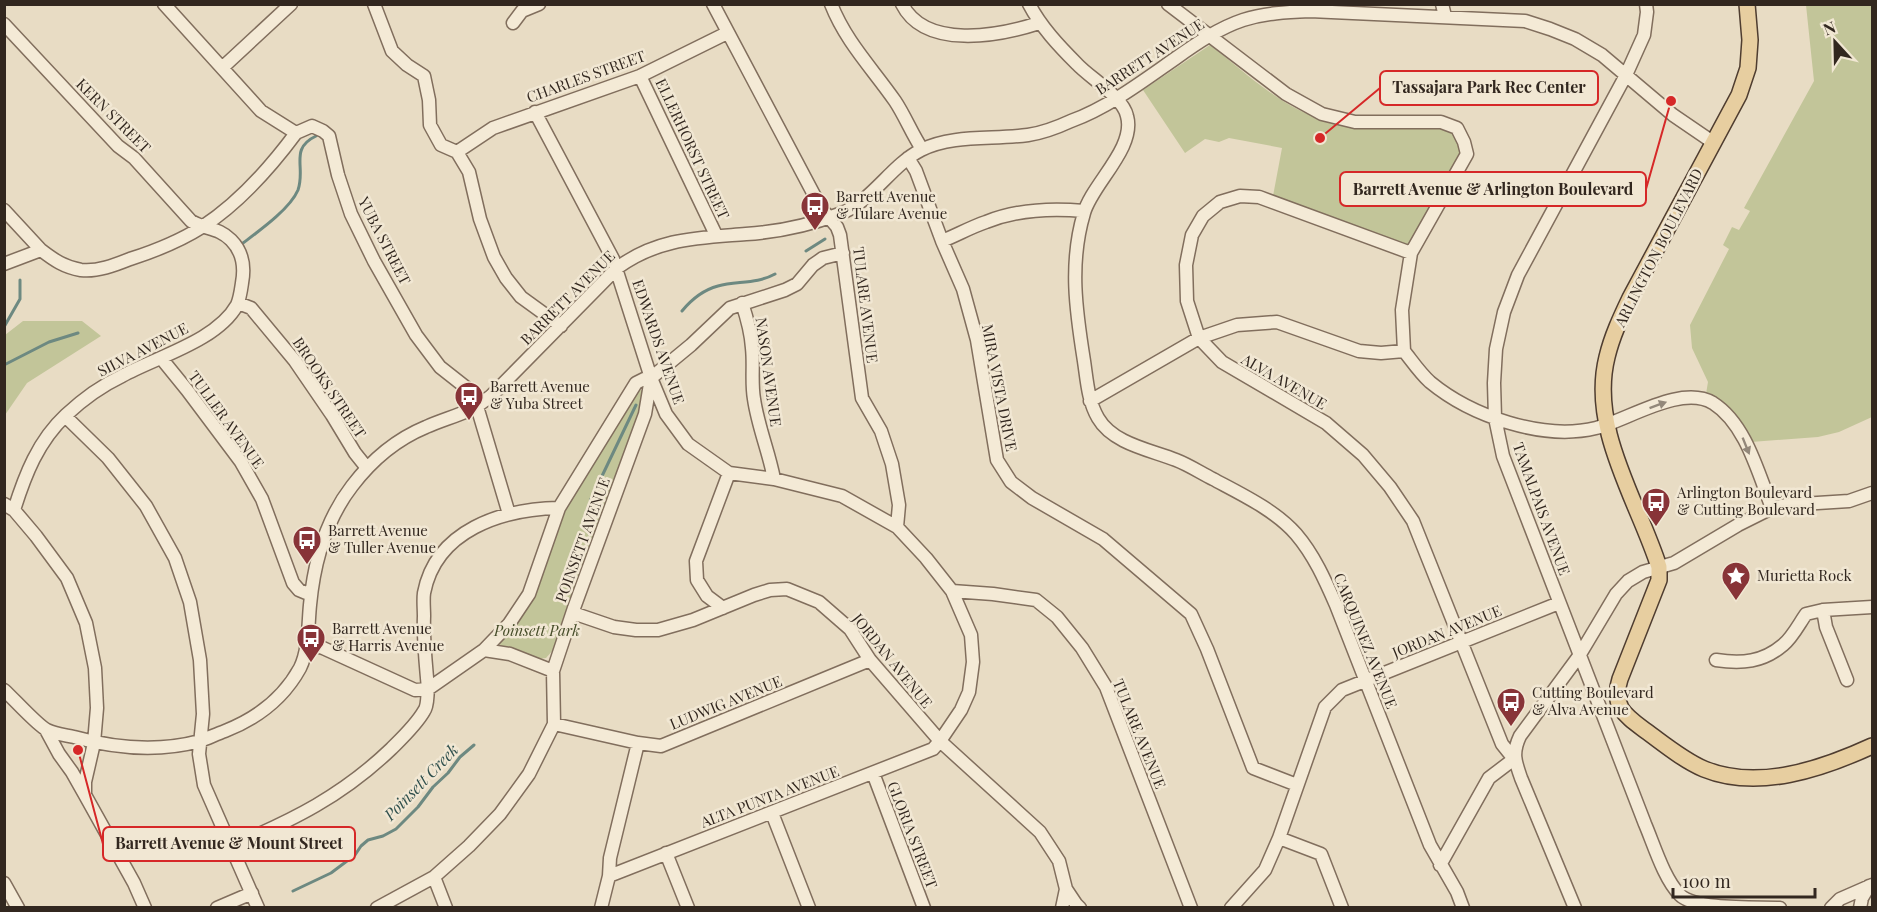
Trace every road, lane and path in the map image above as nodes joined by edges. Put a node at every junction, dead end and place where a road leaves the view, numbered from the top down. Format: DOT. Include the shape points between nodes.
graph roads {
  1 [pos="164,4"];
  2 [pos="291,4"];
  3 [pos="374,4"];
  4 [pos="539,4"];
  5 [pos="713,4"];
  6 [pos="831,4"];
  7 [pos="902,4"];
  8 [pos="1029,4"];
  9 [pos="1168,4"];
  10 [pos="1646,4"];
  11 [pos="1747,4"];
  12 [pos="521,8"];
  13 [pos="1309,8"];
  14 [pos="1444,10"];
  15 [pos="513,23"];
  16 [pos="1039,23"];
  17 [pos="4,24"];
  18 [pos="727,33"];
  19 [pos="1209,36"];
  20 [pos="222,68"];
  21 [pos="1626,75"];
  22 [pos="640,76"];
  23 [pos="1115,99"];
  24 [pos="535,112"];
  25 [pos="296,133"];
  26 [pos="1714,144"];
  27 [pos="922,149"];
  28 [pos="457,152"];
  29 [pos="908,158"];
  30 [pos="4,210"];
  31 [pos="1084,211"];
  32 [pos="829,218"];
  33 [pos="202,227"];
  34 [pos="716,235"];
  35 [pos="942,241"];
  36 [pos="40,250"];
  37 [pos="843,253"];
  38 [pos="1411,253"];
  39 [pos="4,264"];
  40 [pos="616,268"];
  41 [pos="238,303"];
  42 [pos="742,303"];
  43 [pos="561,326"];
  44 [pos="1199,338"];
  45 [pos="1404,351"];
  46 [pos="161,358"];
  47 [pos="651,378"];
  48 [pos="1090,401"];
  49 [pos="477,407"];
  50 [pos="65,416"];
  51 [pos="1495,418"];
  52 [pos="1607,424"];
  53 [pos="367,468"];
  54 [pos="729,473"];
  55 [pos="774,479"];
  56 [pos="1872,493"];
  57 [pos="9,507"];
  58 [pos="559,508"];
  59 [pos="1772,508"];
  60 [pos="508,514"];
  61 [pos="897,527"];
  62 [pos="1659,567"];
  63 [pos="952,591"];
  64 [pos="311,595"];
  65 [pos="1559,603"];
  66 [pos="1872,607"];
  67 [pos="723,608"];
  68 [pos="1823,610"];
  69 [pos="573,614"];
  70 [pos="1462,642"];
  71 [pos="306,643"];
  72 [pos="483,650"];
  73 [pos="1579,656"];
  74 [pos="870,660"];
  75 [pos="1716,660"];
  76 [pos="553,671"];
  77 [pos="1364,680"];
  78 [pos="1847,680"];
  79 [pos="428,689"];
  80 [pos="4,690"];
  81 [pos="554,724"];
  82 [pos="46,730"];
  83 [pos="200,741"];
  84 [pos="940,741"];
  85 [pos="94,743"];
  86 [pos="638,743"];
  87 [pos="1872,746"];
  88 [pos="1514,759"];
  89 [pos="873,773"];
  90 [pos="1297,785"];
  91 [pos="85,795"];
  92 [pos="772,813"];
  93 [pos="1279,838"];
  94 [pos="232,846"];
  95 [pos="666,853"];
  96 [pos="1440,865"];
  97 [pos="609,876"];
  98 [pos="434,877"];
  99 [pos="4,883"];
  100 [pos="1871,886"];
  101 [pos="1066,889"];
  102 [pos="252,893"];
  103 [pos="18,908"];
  104 [pos="145,908"];
  105 [pos="217,908"];
  106 [pos="258,908"];
  107 [pos="377,908"];
  108 [pos="446,908"];
  109 [pos="601,908"];
  110 [pos="687,908"];
  111 [pos="809,908"];
  112 [pos="924,908"];
  113 [pos="1062,908"];
  114 [pos="1080,908"];
  115 [pos="1191,908"];
  116 [pos="1232,908"];
  117 [pos="1342,908"];
  118 [pos="1463,908"];
  119 [pos="1575,908"];
  120 [pos="1780,908"];
  121 [pos="1831,908"];
  122 [pos="1860,908"];
  1 -- 20 [label="street"];
  2 -- 20 [label="street"];
  3 -- 28 [label="street" via="392,51 424,76 430,125 441,145"];
  4 -- 12 [label="street"];
  5 -- 18 [label="street, TULARE AVENUE"];
  6 -- 27 [label="street" via="841,28 895,102"];
  7 -- 16 [label="street" via="913,22 943,34 1010,33"];
  8 -- 16 [label="street, CARQUINEZ AVENUE"];
  9 -- 19 [label="street"];
  10 -- 21 [label="street, TAMALPAIS AVENUE" via="1644,35"];
  11 -- 26 [label="main road, ARLINGTON BOULEVARD" via="1748,68"];
  12 -- 15 [label="street"];
  13 -- 14 [label="street, BARRETT AVENUE"];
  13 -- 19 [label="street, BARRETT AVENUE" via="1242,20"];
  14 -- 21 [label="street, BARRETT AVENUE" via="1525,21 1550,29 1602,55"];
  16 -- 23 [label="street, CARQUINEZ AVENUE"];
  17 -- 33 [label="street, KERN STREET" via="191,221"];
  18 -- 22 [label="street, CHARLES STREET"];
  18 -- 32 [label="street, TULARE AVENUE"];
  19 -- 23 [label="street, BARRETT AVENUE"];
  19 -- 38 [label="street" via="1286,94 1322,114 1355,122 1441,122 1457,128 1467,154"];
  20 -- 25 [label="street" via="261,111"];
  21 -- 26 [label="street, BARRETT AVENUE"];
  21 -- 51 [label="street, TAMALPAIS AVENUE" via="1518,275 1496,349"];
  22 -- 24 [label="street, CHARLES STREET"];
  22 -- 34 [label="street, ELLERHORST STREET"];
  23 -- 27 [label="street, BARRETT AVENUE" via="1073,121 1029,135 951,141"];
  23 -- 31 [label="street, CARQUINEZ AVENUE" via="1128,117 1126,140"];
  24 -- 28 [label="street, CHARLES STREET" via="493,128"];
  24 -- 40 [label="street, EDWARDS AVENUE"];
  25 -- 33 [label="street" via="248,189"];
  25 -- 49 [label="street, YUBA STREET" via="312,126 329,136 351,214 375,261 431,357 473,393"];
  26 -- 52 [label="main road, ARLINGTON BOULEVARD" via="1618,323 1606,359"];
  27 -- 29 [label="street, BARRETT AVENUE"];
  28 -- 43 [label="street" via="469,172 480,219 506,278 522,297"];
  29 -- 32 [label="street, BARRETT AVENUE" via="859,202"];
  29 -- 35 [label="street, MIRA VISTA DRIVE"];
  30 -- 36 [label="street"];
  31 -- 35 [label="street" via="1012,214"];
  31 -- 48 [label="street, CARQUINEZ AVENUE" via="1075,258 1075,305"];
  32 -- 34 [label="street, BARRETT AVENUE" via="777,231"];
  32 -- 37 [label="street, TULARE AVENUE" via="840,235"];
  33 -- 36 [label="street" via="158,250 108,267 84,270 62,265"];
  33 -- 41 [label="street, SILVA AVENUE" via="214,228 231,240 241,254 244,274"];
  34 -- 40 [label="street, BARRETT AVENUE" via="662,245"];
  35 -- 90 [label="street, MIRA VISTA DRIVE" via="963,289 977,340 997,460 1011,482 1103,539 1191,614 1253,768"];
  36 -- 39 [label="street"];
  37 -- 42 [label="street" via="823,258 785,290"];
  37 -- 61 [label="street, TULARE AVENUE" via="862,398 881,431 892,464 899,504"];
  38 -- 44 [label="street, ALVA AVENUE" via="1259,197 1240,196 1220,202 1203,216 1192,235 1186,265 1187,301"];
  38 -- 45 [label="street" via="1402,310"];
  40 -- 43 [label="street, BARRETT AVENUE"];
  40 -- 47 [label="street, EDWARDS AVENUE"];
  41 -- 46 [label="street, SILVA AVENUE" via="225,322"];
  41 -- 53 [label="street, BROOKS STREET" via="251,308 295,361"];
  42 -- 47 [label="street" via="730,308"];
  42 -- 55 [label="street, NASON AVENUE" via="752,349 753,396"];
  43 -- 49 [label="street, BARRETT AVENUE"];
  44 -- 45 [label="street" via="1237,325 1277,322 1359,351"];
  44 -- 48 [label="street"];
  44 -- 70 [label="street, ALVA AVENUE" via="1222,362 1326,423 1363,455 1413,521"];
  45 -- 51 [label="street" via="1429,381 1462,405"];
  46 -- 50 [label="street, SILVA AVENUE" via="112,381"];
  46 -- 64 [label="street, TULLER AVENUE" via="241,462 262,499 293,583"];
  47 -- 54 [label="street, EDWARDS AVENUE" via="666,414 688,444"];
  47 -- 58 [label="street" via="636,383"];
  47 -- 69 [label="street, POINSETT AVENUE" via="645,414"];
  48 -- 77 [label="street, CARQUINEZ AVENUE" via="1099,420 1115,436 1179,461 1244,495 1295,533 1319,567"];
  49 -- 53 [label="street, BARRETT AVENUE" via="423,428"];
  49 -- 60 [label="street, YUBA STREET"];
  50 -- 57 [label="street, SILVA AVENUE" via="45,437"];
  50 -- 83 [label="street" via="108,458 146,506 175,558 190,602 200,660"];
  51 -- 52 [label="street" via="1561,432"];
  51 -- 65 [label="street, TAMALPAIS AVENUE" via="1503,456"];
  52 -- 59 [label="street, one-way" via="1677,398 1710,402 1728,414 1741,433"];
  52 -- 62 [label="main road, ARLINGTON BOULEVARD"];
  53 -- 64 [label="street, BARRETT AVENUE" via="326,530"];
  54 -- 55 [label="street, EDWARDS AVENUE"];
  54 -- 67 [label="street" via="696,561 697,580 707,596"];
  55 -- 61 [label="street, EDWARDS AVENUE" via="842,496"];
  56 -- 59 [label="street" via="1849,501"];
  57 -- 85 [label="street" via="67,578 86,623 95,668"];
  58 -- 60 [label="street"];
  58 -- 72 [label="street" via="529,594 509,624"];
  59 -- 62 [label="street" via="1674,563"];
  60 -- 79 [label="street" via="477,525 451,542 432,566 424,594"];
  61 -- 63 [label="street, EDWARDS AVENUE"];
  62 -- 73 [label="street" via="1628,581 1616,594"];
  62 -- 87 [label="main road" via="1659,580 1617,688 1618,704 1627,716 1701,767 1750,779 1814,768"];
  63 -- 84 [label="street, EDWARDS AVENUE" via="971,635 973,662 969,692"];
  63 -- 115 [label="street, TULARE AVENUE" via="1036,600 1057,617 1082,648 1106,687"];
  64 -- 71 [label="street, BARRETT AVENUE"];
  65 -- 70 [label="street, JORDAN AVENUE"];
  65 -- 73 [label="street, TAMALPAIS AVENUE"];
  66 -- 68 [label="street"];
  67 -- 69 [label="street, JORDAN AVENUE" via="658,630 614,627"];
  67 -- 74 [label="street, JORDAN AVENUE" via="770,590 787,589 819,602 850,629"];
  68 -- 75 [label="street" via="1806,614 1785,644 1761,658 1736,663"];
  68 -- 78 [label="street"];
  69 -- 76 [label="street, POINSETT AVENUE"];
  70 -- 77 [label="street, JORDAN AVENUE"];
  70 -- 88 [label="street, ALVA AVENUE" via="1502,744"];
  71 -- 79 [label="street" via="415,690"];
  71 -- 83 [label="street, BARRETT AVENUE" via="301,666 265,711"];
  72 -- 76 [label="street" via="510,654"];
  72 -- 79 [label="street"];
  73 -- 88 [label="street" via="1520,736"];
  73 -- 120 [label="street, TAMALPAIS AVENUE" via="1645,824 1680,896 1695,903"];
  74 -- 84 [label="street, JORDAN AVENUE"];
  74 -- 86 [label="street, LUDWIG AVENUE" via="661,746"];
  76 -- 81 [label="street, POINSETT AVENUE"];
  77 -- 90 [label="street, JORDAN AVENUE" via="1342,690 1325,707"];
  77 -- 96 [label="street, CARQUINEZ AVENUE"];
  79 -- 94 [label="street" via="426,710 370,769 290,821"];
  80 -- 82 [label="street, BARRETT AVENUE"];
  81 -- 86 [label="street, LUDWIG AVENUE"];
  81 -- 98 [label="street, POINSETT AVENUE" via="529,774 500,814"];
  82 -- 85 [label="street, BARRETT AVENUE"];
  82 -- 91 [label="street"];
  83 -- 85 [label="street, BARRETT AVENUE" via="152,748"];
  83 -- 94 [label="street" via="204,785"];
  84 -- 89 [label="street, ALTA PUNTA AVENUE" via="933,749"];
  84 -- 101 [label="street, JORDAN AVENUE" via="1040,832 1059,861"];
  85 -- 91 [label="street"];
  86 -- 97 [label="street"];
  88 -- 96 [label="street" via="1489,778"];
  88 -- 119 [label="street, ALVA AVENUE"];
  89 -- 92 [label="street, ALTA PUNTA AVENUE"];
  89 -- 112 [label="street, GLORIA STREET"];
  90 -- 93 [label="street, JORDAN AVENUE"];
  91 -- 104 [label="street"];
  92 -- 95 [label="street, ALTA PUNTA AVENUE"];
  92 -- 111 [label="street"];
  93 -- 116 [label="street, JORDAN AVENUE" via="1265,870"];
  93 -- 117 [label="street" via="1321,854"];
  94 -- 102 [label="street"];
  95 -- 97 [label="street, ALTA PUNTA AVENUE"];
  95 -- 110 [label="street"];
  96 -- 118 [label="street, CARQUINEZ AVENUE"];
  97 -- 109 [label="street"];
  98 -- 107 [label="street, POINSETT AVENUE"];
  98 -- 108 [label="street"];
  99 -- 103 [label="street"];
  100 -- 121 [label="street" via="1840,899"];
  100 -- 122 [label="street"];
  101 -- 113 [label="street"];
  101 -- 114 [label="street, JORDAN AVENUE"];
  102 -- 105 [label="street"];
  102 -- 106 [label="street"];
}
